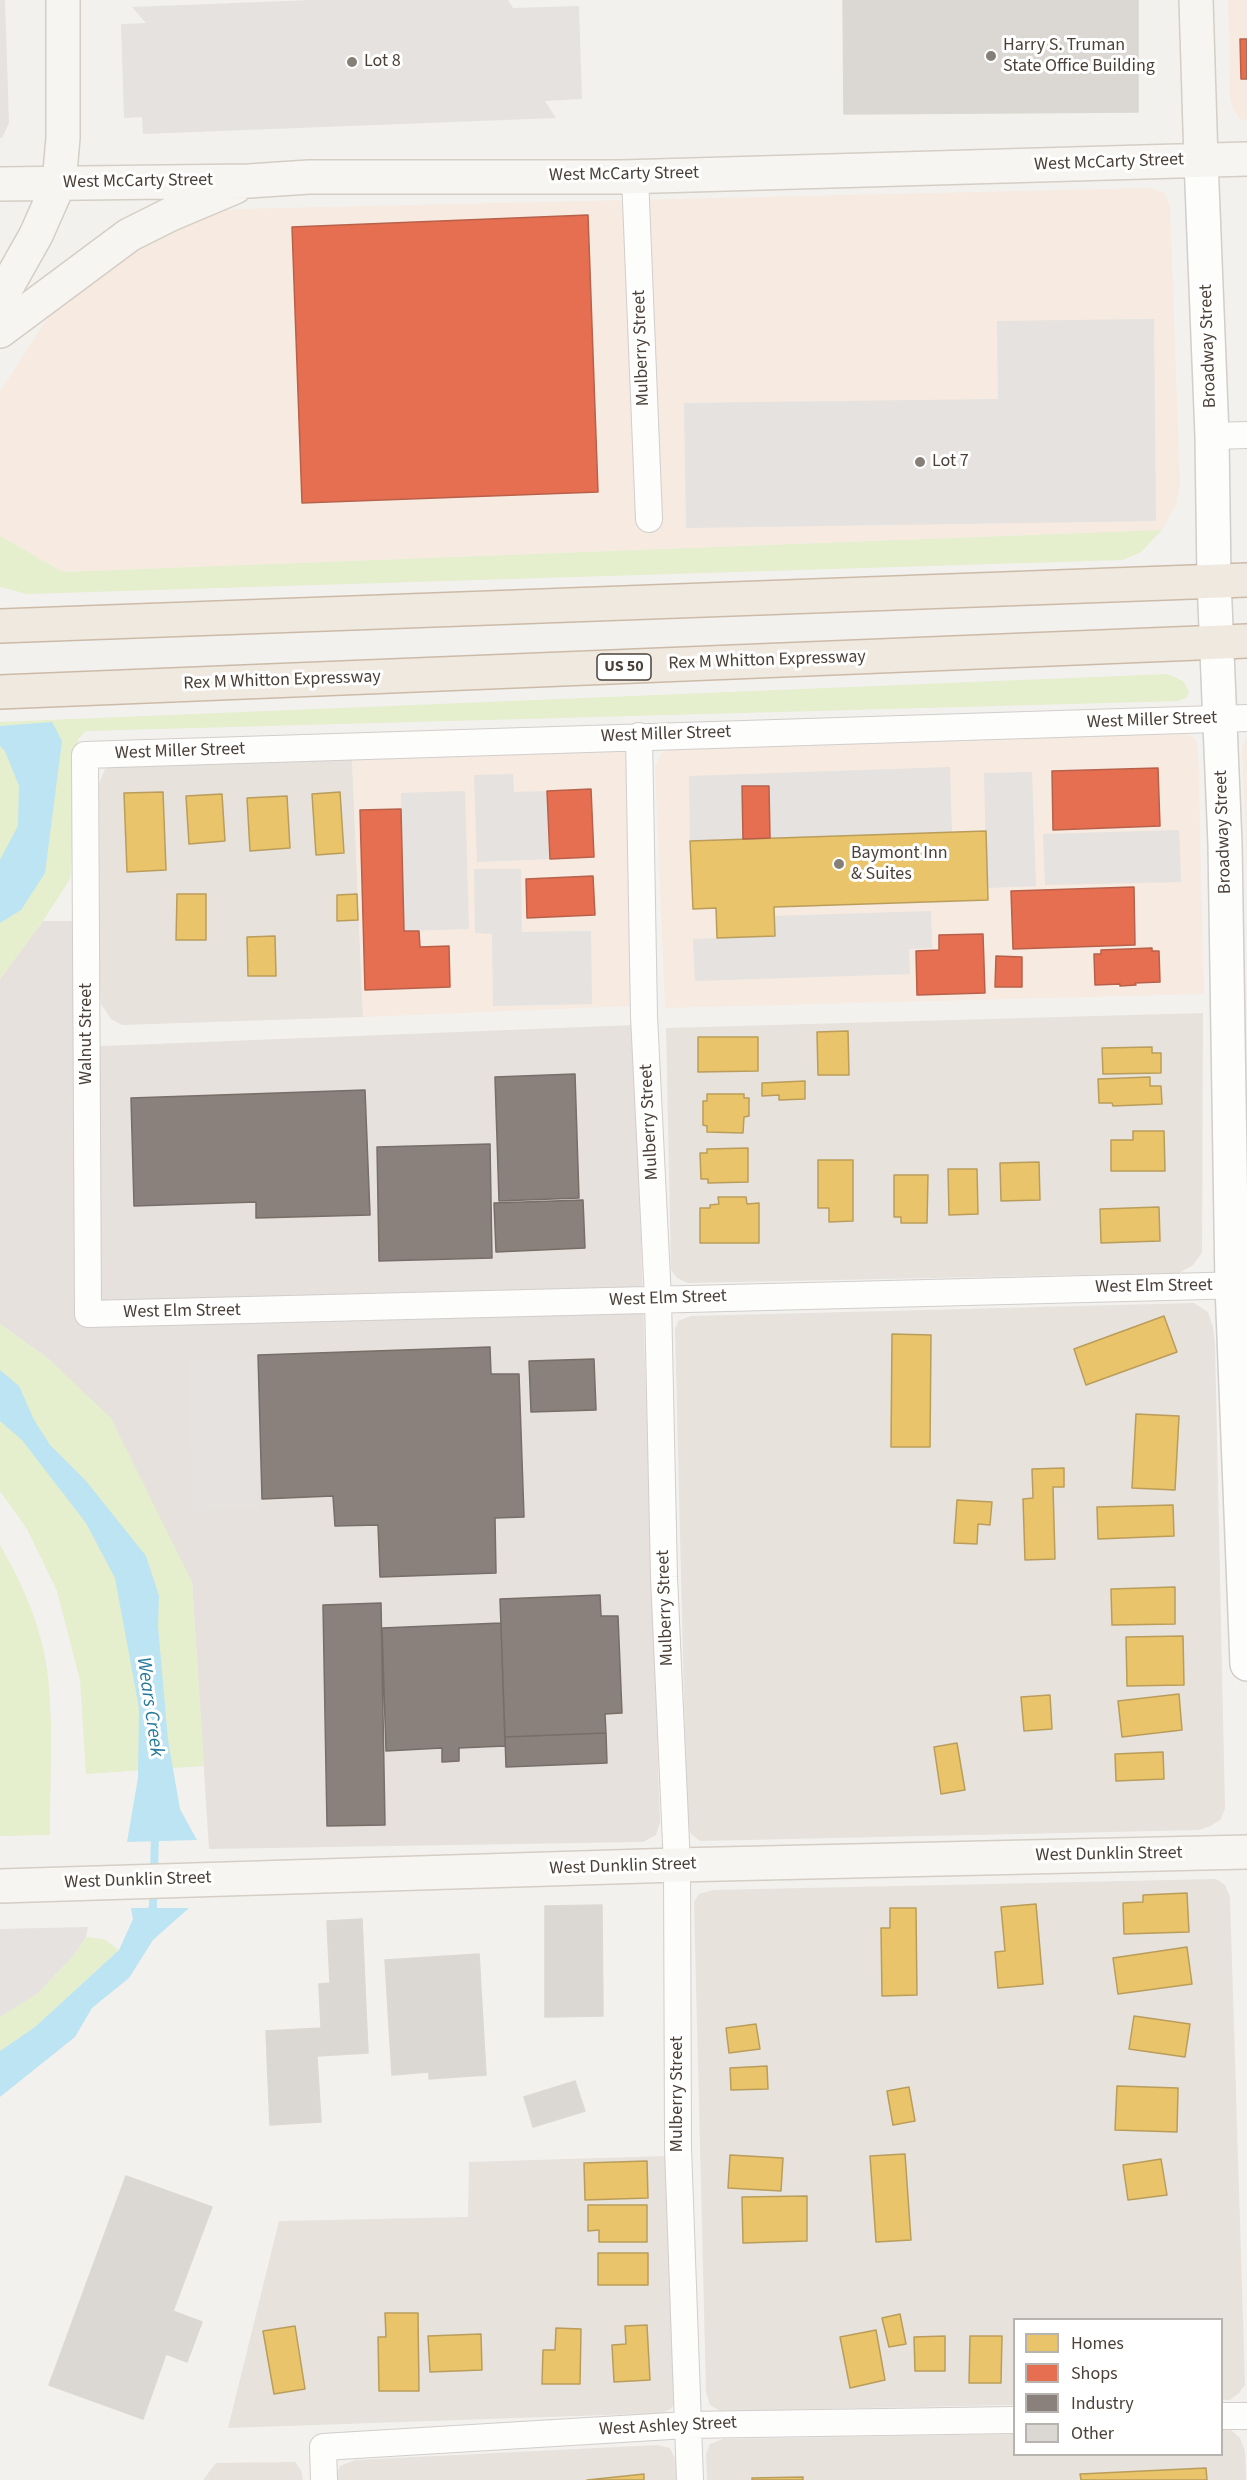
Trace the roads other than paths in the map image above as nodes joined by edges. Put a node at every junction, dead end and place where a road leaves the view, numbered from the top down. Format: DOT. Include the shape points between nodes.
graph roads {
  1 [pos="63,0"];
  2 [pos="1196,0"];
  3 [pos="1247,159"];
  4 [pos="1201,160"];
  5 [pos="635,176"];
  6 [pos="249,180"];
  7 [pos="59,183"];
  8 [pos="0,184"];
  9 [pos="0,299"];
  10 [pos="0,331"];
  11 [pos="1247,435"];
  12 [pos="1212,436"];
  13 [pos="649,519"];
  14 [pos="1214,580"];
  15 [pos="1247,580"];
  16 [pos="2,624"];
  17 [pos="1232,642"];
  18 [pos="0,692"];
  19 [pos="1234,719"];
  20 [pos="639,736"];
  21 [pos="85,755"];
  22 [pos="1240,1286"];
  23 [pos="658,1299"];
  24 [pos="88,1314"];
  25 [pos="1247,1664"];
  26 [pos="1247,1852"];
  27 [pos="677,1865"];
  28 [pos="0,1886"];
  29 [pos="1223,2416"];
  30 [pos="1247,2416"];
  31 [pos="1013,2420"];
  32 [pos="687,2425"];
  33 [pos="324,2480"];
  34 [pos="690,2480"];
  1 -- 7 [label="main road" via="63,138"];
  2 -- 4 [label="main road, Broadway Street"];
  3 -- 4 [label="main road, West McCarty Street"];
  4 -- 5 [label="main road, West McCarty Street"];
  4 -- 12 [label="street, Broadway Street"];
  5 -- 6 [label="main road, West McCarty Street"];
  5 -- 13 [label="street, Mulberry Street"];
  6 -- 7 [label="main road, West McCarty Street"];
  6 -- 10 [label="main road" via="129,235"];
  7 -- 8 [label="main road, West McCarty Street"];
  7 -- 9 [label="main road" via="36,235"];
  11 -- 12 [label="street"];
  12 -- 14 [label="street, Broadway Street"];
  14 -- 15 [label="highway"];
  14 -- 16 [label="highway"];
  14 -- 17 [label="street, Broadway Street"];
  17 -- 18 [label="highway, Rex M Whitton Expressway / US 50"];
  17 -- 19 [label="street, Broadway Street"];
  19 -- 20 [label="street, West Miller Street"];
  19 -- 22 [label="street, Broadway Street" via="1225,855"];
  20 -- 21 [label="street, West Miller Street"];
  20 -- 23 [label="street, Mulberry Street" via="644,1016"];
  21 -- 24 [label="street, Walnut Street"];
  22 -- 23 [label="street, West Elm Street"];
  22 -- 25 [label="street, Broadway Street"];
  23 -- 24 [label="street, West Elm Street"];
  23 -- 27 [label="street, Mulberry Street" via="664,1577"];
  26 -- 27 [label="main road, West Dunklin Street"];
  27 -- 28 [label="main road, West Dunklin Street"];
  27 -- 32 [label="street, Mulberry Street" via="678,2148"];
  29 -- 30 [label="street"];
  31 -- 32 [label="street, West Ashley Street"];
  32 -- 33 [label="street, West Ashley Street" via="323,2447"];
  32 -- 34 [label="street, Mulberry Street"];
}
